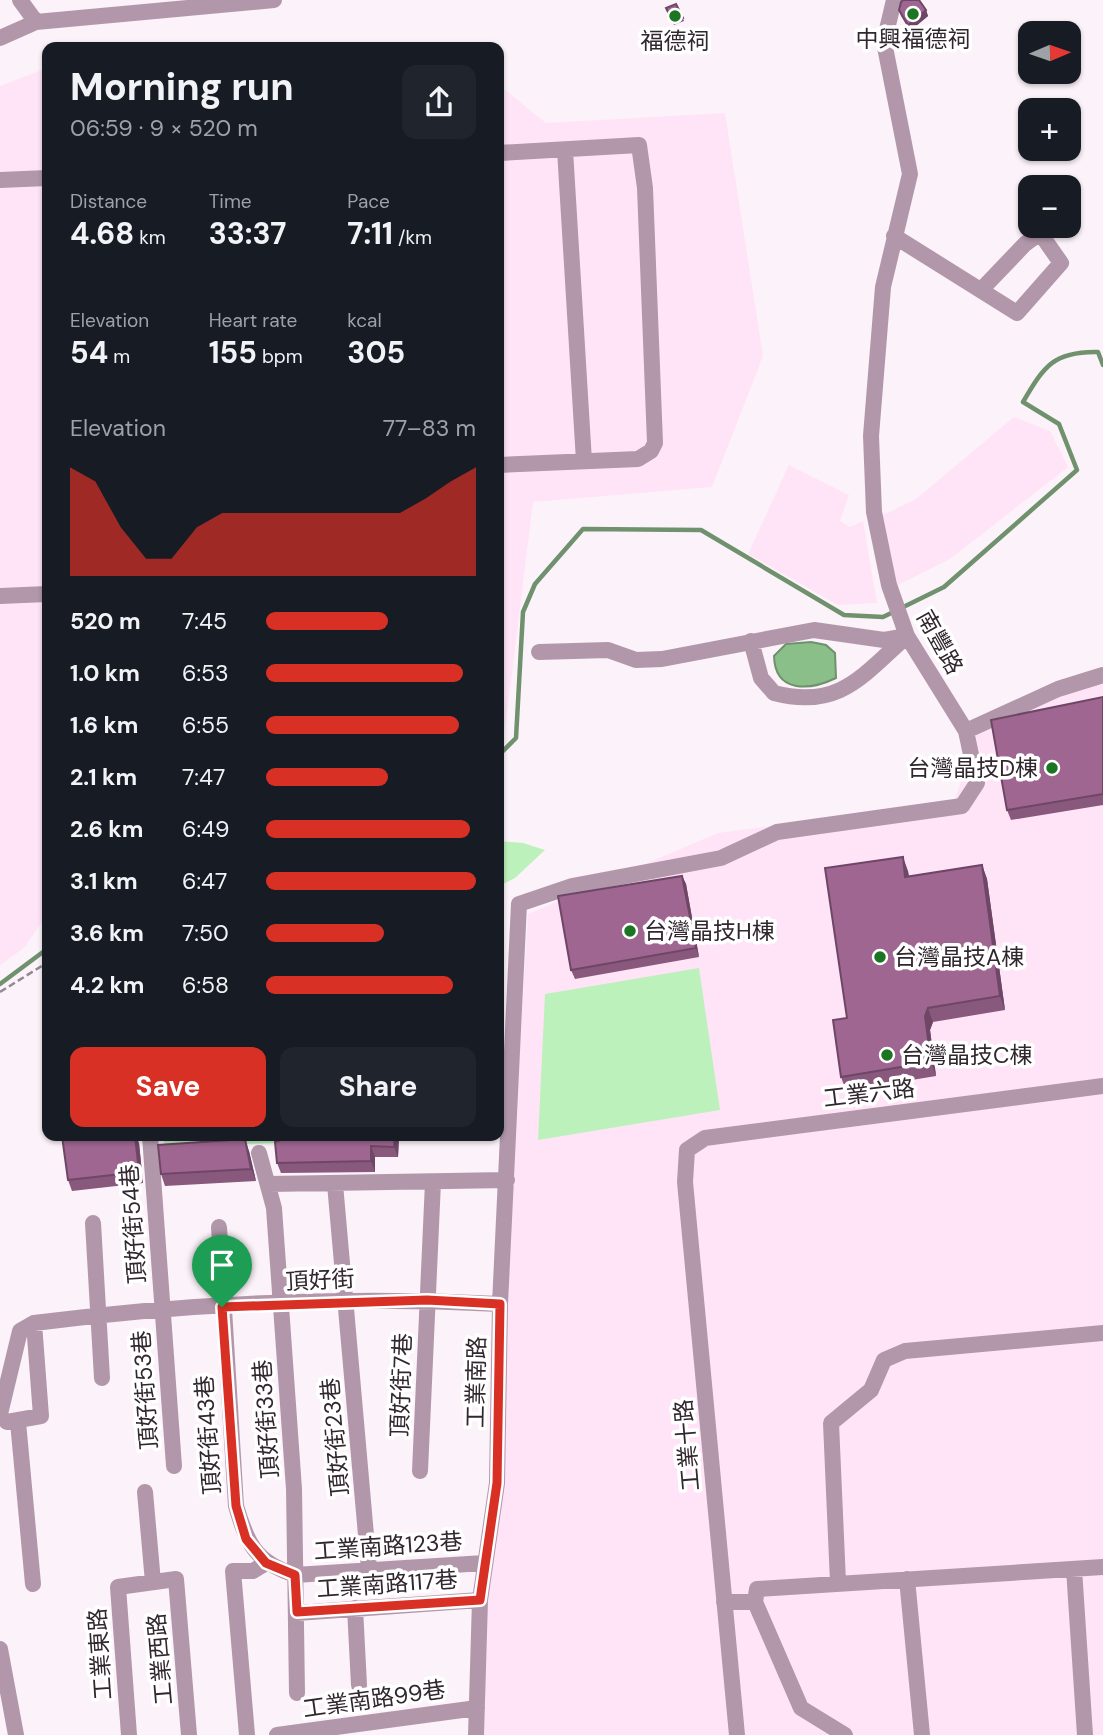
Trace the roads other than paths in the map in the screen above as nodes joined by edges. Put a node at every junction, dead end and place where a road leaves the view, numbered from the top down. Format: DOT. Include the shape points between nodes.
graph roads {
  1 [pos="20,0"];
  2 [pos="274,0"];
  3 [pos="894,0"];
  4 [pos="36,22"];
  5 [pos="0,38"];
  6 [pos="565,150"];
  7 [pos="504,153"];
  8 [pos="42,177"];
  9 [pos="0,180"];
  10 [pos="894,236"];
  11 [pos="981,290"];
  12 [pos="584,461"];
  13 [pos="504,465"];
  14 [pos="42,594"];
  15 [pos="0,596"];
  16 [pos="906,636"];
  17 [pos="751,641"];
  18 [pos="539,652"];
  19 [pos="1103,675"];
  20 [pos="966,731"];
  21 [pos="519,904"];
  22 [pos="1103,1086"];
  23 [pos="150,1141"];
  24 [pos="687,1150"];
  25 [pos="259,1153"];
  26 [pos="507,1180"];
  27 [pos="433,1182"];
  28 [pos="269,1184"];
  29 [pos="335,1184"];
  30 [pos="93,1223"];
  31 [pos="219,1227"];
  32 [pos="427,1300"];
  33 [pos="345,1301"];
  34 [pos="500,1304"];
  35 [pos="281,1305"];
  36 [pos="222,1307"];
  37 [pos="162,1310"];
  38 [pos="101,1315"];
  39 [pos="27,1327"];
  40 [pos="1103,1333"];
  41 [pos="102,1378"];
  42 [pos="0,1414"];
  43 [pos="18,1422"];
  44 [pos="0,1423"];
  45 [pos="174,1466"];
  46 [pos="420,1471"];
  47 [pos="145,1492"];
  48 [pos="266,1563"];
  49 [pos="484,1563"];
  50 [pos="1103,1567"];
  51 [pos="369,1569"];
  52 [pos="1074,1569"];
  53 [pos="295,1575"];
  54 [pos="176,1579"];
  55 [pos="907,1579"];
  56 [pos="153,1582"];
  57 [pos="838,1582"];
  58 [pos="33,1584"];
  59 [pos="480,1600"];
  60 [pos="724,1602"];
  61 [pos="755,1602"];
  62 [pos="355,1608"];
  63 [pos="297,1612"];
  64 [pos="0,1649"];
  65 [pos="359,1685"];
  66 [pos="297,1693"];
  67 [pos="477,1708"];
  68 [pos="331,1731"];
  69 [pos="16,1735"];
  70 [pos="129,1735"];
  71 [pos="190,1735"];
  72 [pos="247,1735"];
  73 [pos="277,1735"];
  74 [pos="476,1735"];
  75 [pos="737,1735"];
  76 [pos="845,1735"];
  77 [pos="922,1735"];
  78 [pos="1085,1735"];
  1 -- 4 [label="street"];
  2 -- 4 [label="street"];
  3 -- 10 [label="street, 南豐路" via="884,42 910,173"];
  4 -- 5 [label="street"];
  6 -- 7 [label="street"];
  6 -- 12 [label="street"];
  6 -- 12 [label="street" via="639,145 645,188 655,443 638,459"];
  8 -- 9 [label="street"];
  10 -- 11 [label="street"];
  10 -- 16 [label="street, 南豐路" via="883,287 871,436 874,512 889,585"];
  11 -- 11 [label="street" via="1017,313 1061,263 1040,233"];
  12 -- 13 [label="street"];
  14 -- 15 [label="street"];
  16 -- 17 [label="street" via="884,640 814,630"];
  16 -- 17 [label="street" via="841,691 811,697 774,693 761,678"];
  16 -- 20 [label="street, 南豐路"];
  17 -- 18 [label="street" via="662,659 636,660 608,650"];
  19 -- 20 [label="street" via="1058,689"];
  20 -- 21 [label="street, 南豐路" via="977,783 962,806 777,832 721,858 572,886"];
  21 -- 26 [label="street, 工業南路"];
  22 -- 24 [label="street, 工業六路" via="705,1138"];
  23 -- 37 [label="street, 頂好街54巷"];
  24 -- 60 [label="street, 工業十路" via="685,1182"];
  25 -- 28 [label="street, 頂好街33巷"];
  26 -- 27 [label="street"];
  26 -- 34 [label="street, 工業南路"];
  27 -- 29 [label="street"];
  27 -- 32 [label="street, 頂好街7巷"];
  28 -- 29 [label="street"];
  28 -- 35 [label="street, 頂好街33巷"];
  29 -- 33 [label="street, 頂好街23巷"];
  30 -- 38 [label="street"];
  31 -- 36 [label="street, 頂好街43巷"];
  32 -- 33 [label="street, 頂好街"];
  32 -- 34 [label="street, 頂好街"];
  32 -- 46 [label="street, 頂好街7巷"];
  33 -- 35 [label="street, 頂好街"];
  33 -- 51 [label="street, 頂好街23巷"];
  34 -- 49 [label="street, 工業南路" via="497,1483"];
  35 -- 36 [label="street, 頂好街"];
  35 -- 53 [label="street, 頂好街33巷"];
  36 -- 37 [label="street, 頂好街"];
  36 -- 48 [label="street, 頂好街43巷" via="236,1506 246,1539"];
  37 -- 38 [label="street, 頂好街"];
  37 -- 45 [label="street, 頂好街53巷"];
  38 -- 39 [label="street, 頂好街"];
  38 -- 41 [label="street"];
  39 -- 42 [label="street"];
  39 -- 43 [label="street" via="41,1416"];
  40 -- 57 [label="street" via="905,1351 884,1360 871,1390 831,1423"];
  43 -- 44 [label="street"];
  43 -- 58 [label="street"];
  47 -- 56 [label="street"];
  48 -- 53 [label="street"];
  48 -- 72 [label="street" via="253,1571 233,1572"];
  49 -- 51 [label="street, 工業南路123巷"];
  49 -- 59 [label="street, 工業南路"];
  50 -- 52 [label="street"];
  51 -- 53 [label="street, 工業南路123巷"];
  52 -- 55 [label="street"];
  52 -- 78 [label="street"];
  53 -- 63 [label="street, 頂好街33巷"];
  54 -- 56 [label="street, 工業東路"];
  54 -- 71 [label="street, 工業西路"];
  55 -- 57 [label="street"];
  55 -- 77 [label="street"];
  56 -- 70 [label="street, 工業東路" via="118,1587"];
  57 -- 61 [label="street" via="757,1589"];
  59 -- 62 [label="street, 工業南路117巷"];
  59 -- 67 [label="street, 工業南路"];
  60 -- 61 [label="street"];
  60 -- 75 [label="street, 工業十路"];
  61 -- 76 [label="street" via="801,1708"];
  62 -- 63 [label="street, 工業南路117巷"];
  62 -- 65 [label="street"];
  63 -- 66 [label="street, 頂好街33巷"];
  64 -- 69 [label="street"];
  67 -- 68 [label="street, 工業南路99巷"];
  67 -- 74 [label="street, 工業南路"];
  68 -- 73 [label="street, 工業南路99巷"];
}
